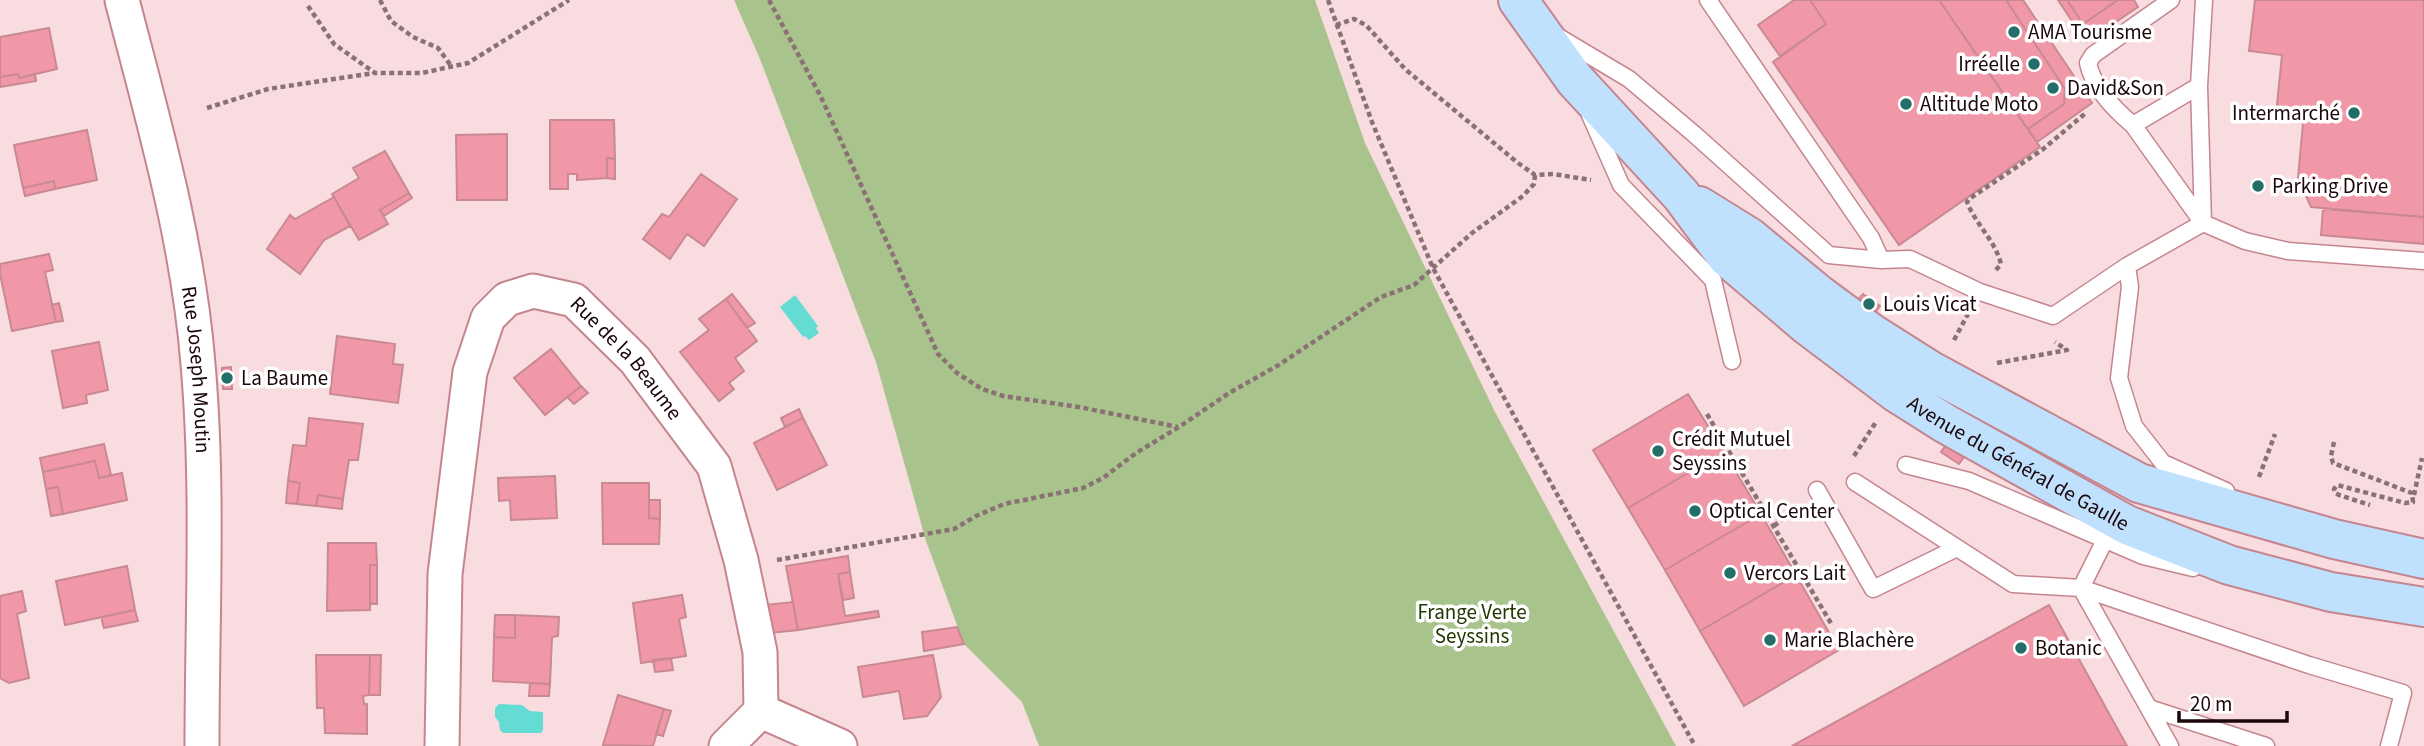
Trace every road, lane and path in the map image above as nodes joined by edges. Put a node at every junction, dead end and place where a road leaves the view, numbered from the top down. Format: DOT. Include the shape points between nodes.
graph roads {
  1 [pos="122,0"];
  2 [pos="380,0"];
  3 [pos="569,0"];
  4 [pos="769,0"];
  5 [pos="1328,0"];
  6 [pos="1708,0"];
  7 [pos="2171,0"];
  8 [pos="2204,0"];
  9 [pos="308,6"];
  10 [pos="1525,11"];
  11 [pos="1336,25"];
  12 [pos="452,67"];
  13 [pos="375,72"];
  14 [pos="1575,80"];
  15 [pos="2199,86"];
  16 [pos="2093,107"];
  17 [pos="207,108"];
  18 [pos="2133,124"];
  19 [pos="1535,175"];
  20 [pos="1602,187"];
  21 [pos="1681,195"];
  22 [pos="2203,223"];
  23 [pos="1881,260"];
  24 [pos="2424,261"];
  25 [pos="2127,266"];
  26 [pos="1433,268"];
  27 [pos="1980,292"];
  28 [pos="2046,335"];
  29 [pos="1950,347"];
  30 [pos="1732,361"];
  31 [pos="1987,365"];
  32 [pos="1707,414"];
  33 [pos="1179,427"];
  34 [pos="2275,434"];
  35 [pos="2334,442"];
  36 [pos="2422,458"];
  37 [pos="1906,465"];
  38 [pos="2259,478"];
  39 [pos="1855,482"];
  40 [pos="1816,490"];
  41 [pos="2413,499"];
  42 [pos="2378,508"];
  43 [pos="2411,512"];
  44 [pos="2334,539"];
  45 [pos="2105,540"];
  46 [pos="1957,548"];
  47 [pos="2424,559"];
  48 [pos="774,560"];
  49 [pos="2081,588"];
  50 [pos="2331,592"];
  51 [pos="2424,607"];
  52 [pos="1832,625"];
  53 [pos="2149,708"];
  54 [pos="761,711"];
  55 [pos="202,746"];
  56 [pos="442,746"];
  57 [pos="726,746"];
  58 [pos="840,746"];
  59 [pos="1695,746"];
  60 [pos="2170,746"];
  61 [pos="2266,746"];
  62 [pos="2389,746"];
  1 -- 55 [label="street, Rue Joseph Moutin" via="173,195 198,362"];
  2 -- 12 [label="path" via="391,21 438,48"];
  3 -- 12 [label="path" via="468,63"];
  4 -- 33 [label="path" via="821,97 938,354 982,389 1003,396"];
  5 -- 11 [label="path"];
  6 -- 23 [label="lane" via="1871,238"];
  7 -- 18 [label="lane" via="2088,63 2090,74 2117,111"];
  8 -- 15 [label="lane"];
  9 -- 13 [label="path" via="334,44"];
  10 -- 14 [label="main road, Avenue du Général de Gaulle"];
  10 -- 23 [label="lane" via="1629,79 1829,255"];
  11 -- 19 [label="path" via="1354,19 1366,25 1405,69"];
  11 -- 26 [label="path"];
  12 -- 13 [label="path" via="422,73"];
  13 -- 17 [label="path" via="268,89"];
  14 -- 21 [label="main road, Avenue du Général de Gaulle"];
  14 -- 30 [label="lane" via="1620,185 1713,280"];
  15 -- 18 [label="lane"];
  15 -- 22 [label="lane"];
  16 -- 27 [label="path" via="2042,150 1967,202 1997,249 2001,264"];
  18 -- 22 [label="lane"];
  19 -- 20 [label="path" via="1591,180"];
  19 -- 26 [label="path" via="1534,184 1523,196"];
  21 -- 44 [label="main road, Avenue du Général de Gaulle" via="1749,237 1871,333 2046,435 2139,483"];
  21 -- 50 [label="main road, Avenue du Général de Gaulle" via="1727,257 1807,325 1946,424 2127,525 2229,565"];
  22 -- 24 [label="lane" via="2245,241 2288,251"];
  22 -- 25 [label="lane"];
  23 -- 27 [label="lane" via="1910,259"];
  25 -- 27 [label="lane" via="2053,316"];
  25 -- 44 [label="lane" via="2130,287 2119,378 2134,426 2163,463"];
  26 -- 33 [label="path" via="1414,285 1381,297"];
  26 -- 59 [label="path"];
  27 -- 29 [label="path"];
  28 -- 31 [label="path" via="2067,349"];
  32 -- 52 [label="path"];
  33 -- 48 [label="path" via="1083,488 1004,504 954,529"];
  34 -- 38 [label="path"];
  35 -- 41 [label="path" via="2333,463 2412,494"];
  36 -- 41 [label="path"];
  37 -- 45 [label="lane" via="1969,481"];
  39 -- 46 [label="lane"];
  40 -- 46 [label="lane" via="1873,589"];
  41 -- 42 [label="path" via="2404,503 2337,485 2334,489 2339,495"];
  41 -- 43 [label="path"];
  44 -- 47 [label="main road, Avenue du Général de Gaulle"];
  45 -- 49 [label="lane"];
  45 -- 50 [label="lane" via="2143,556 2222,575"];
  46 -- 49 [label="lane" via="2013,584"];
  49 -- 53 [label="lane"];
  49 -- 62 [label="lane" via="2403,693"];
  50 -- 51 [label="main road, Avenue du Général de Gaulle"];
  53 -- 60 [label="lane"];
  53 -- 61 [label="lane"];
  54 -- 56 [label="street, Rue de la Beaume" via="760,652 741,560 714,466 635,360 582,308 573,300 533,291 507,299 488,318 470,372 445,574"];
  54 -- 57 [label="street"];
  54 -- 58 [label="street"];
}
